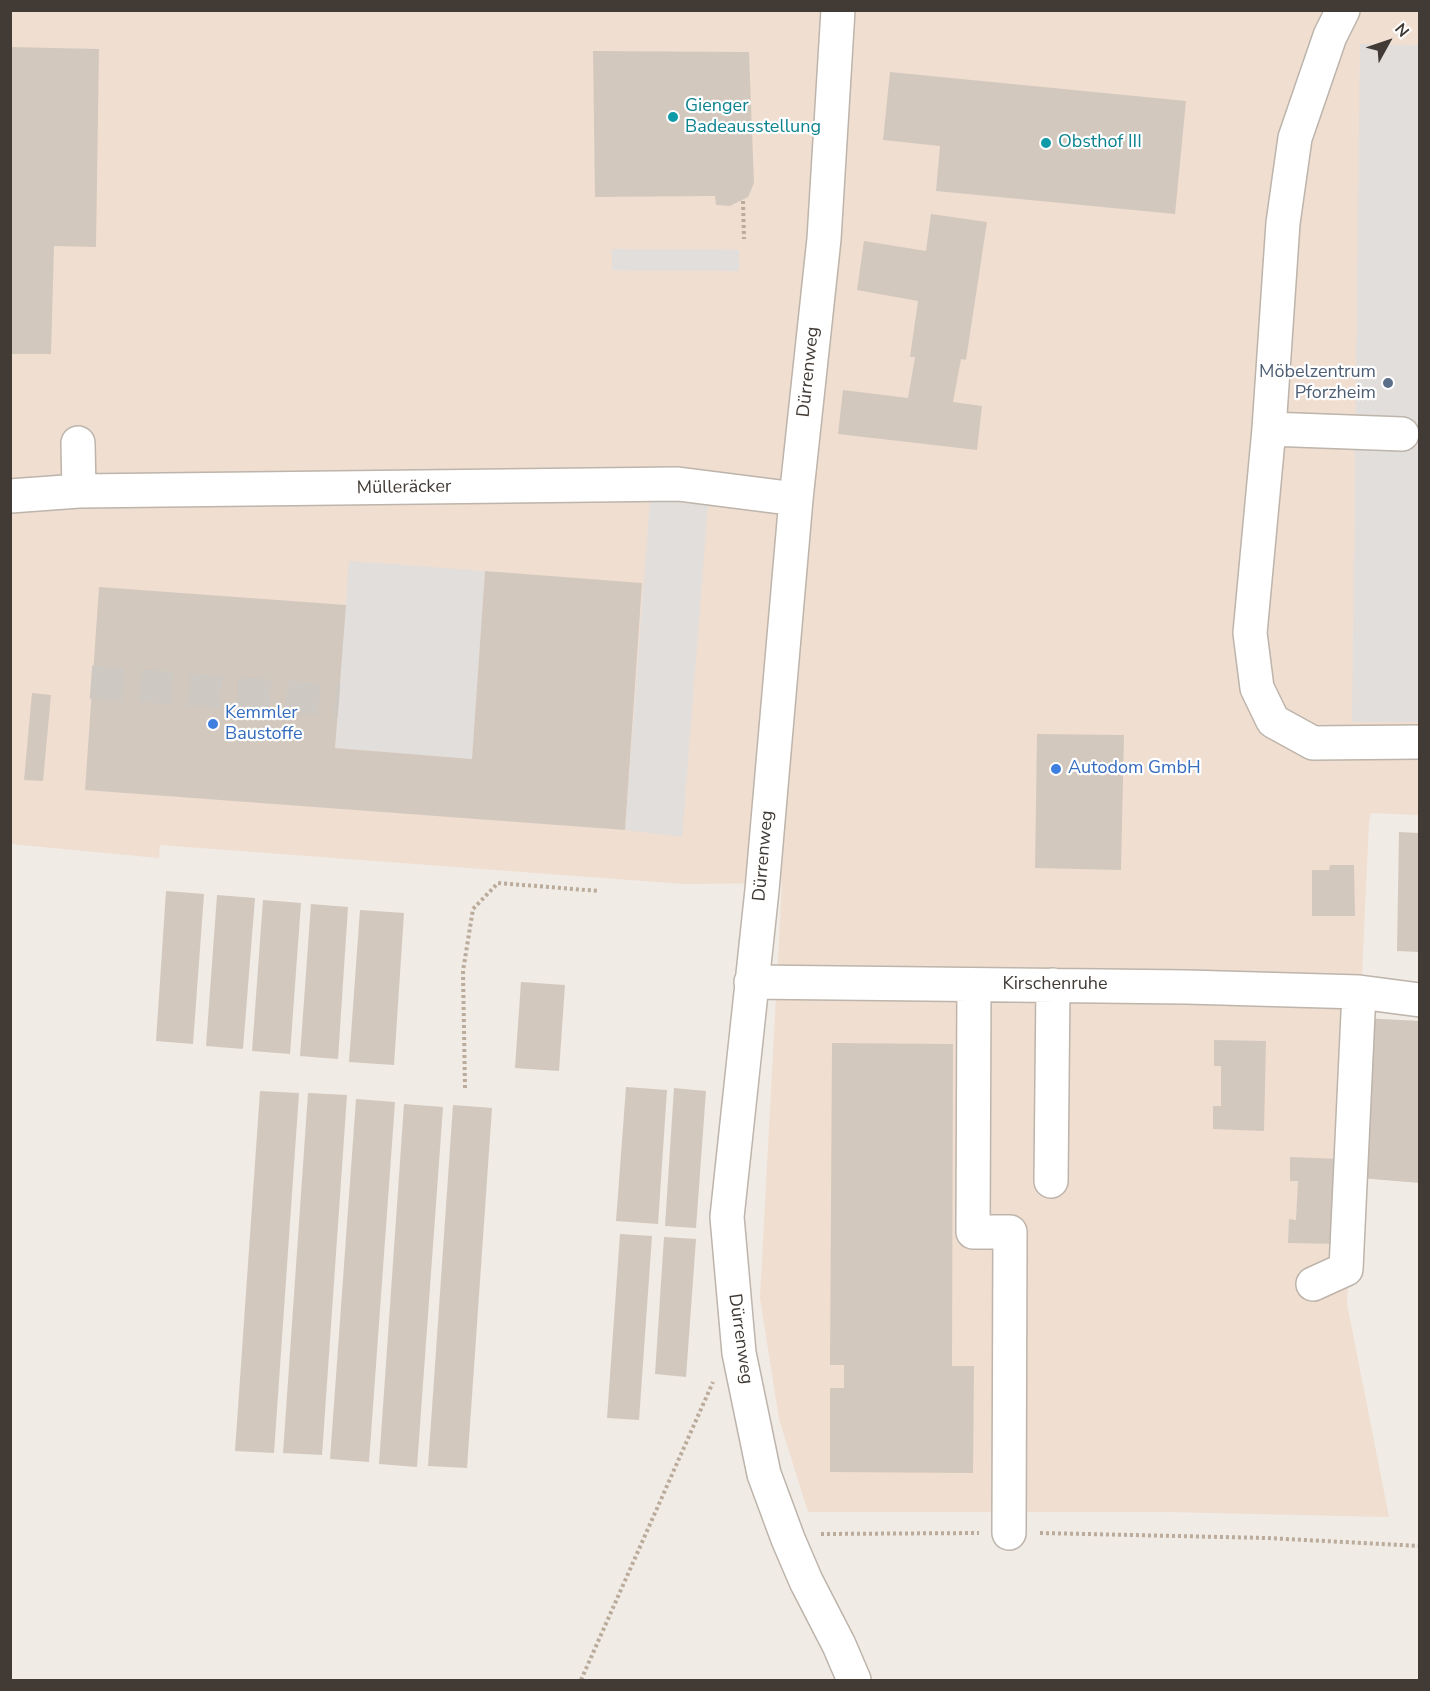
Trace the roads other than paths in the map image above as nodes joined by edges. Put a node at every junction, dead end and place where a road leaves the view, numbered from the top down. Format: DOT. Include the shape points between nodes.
graph roads {
  1 [pos="838,10"];
  2 [pos="1343,10"];
  3 [pos="1269,429"];
  4 [pos="1402,434"];
  5 [pos="78,443"];
  6 [pos="79,491"];
  7 [pos="10,496"];
  8 [pos="796,499"];
  9 [pos="1419,742"];
  10 [pos="751,982"];
  11 [pos="974,985"];
  12 [pos="1053,985"];
  13 [pos="1359,992"];
  14 [pos="1419,1000"];
  15 [pos="1051,1181"];
  16 [pos="1313,1284"];
  17 [pos="1009,1533"];
  18 [pos="854,1680"];
  1 -- 8 [label="street, Dürrenweg" via="824,239"];
  2 -- 3 [label="street" via="1330,36 1295,138 1283,223"];
  3 -- 4 [label="street"];
  3 -- 9 [label="street" via="1250,633 1257,688 1273,721 1313,743"];
  5 -- 6 [label="street"];
  6 -- 7 [label="street, Mülleräcker"];
  6 -- 8 [label="street, Mülleräcker" via="678,484"];
  8 -- 10 [label="street, Dürrenweg"];
  10 -- 11 [label="street, Kirschenruhe"];
  10 -- 18 [label="street, Dürrenweg" via="727,1217 740,1358 764,1474 801,1571"];
  11 -- 12 [label="street, Kirschenruhe"];
  11 -- 17 [label="street" via="973,1232 1010,1232"];
  12 -- 13 [label="street, Kirschenruhe"];
  12 -- 15 [label="street"];
  13 -- 14 [label="street, Kirschenruhe"];
  13 -- 16 [label="street" via="1346,1269"];
}
